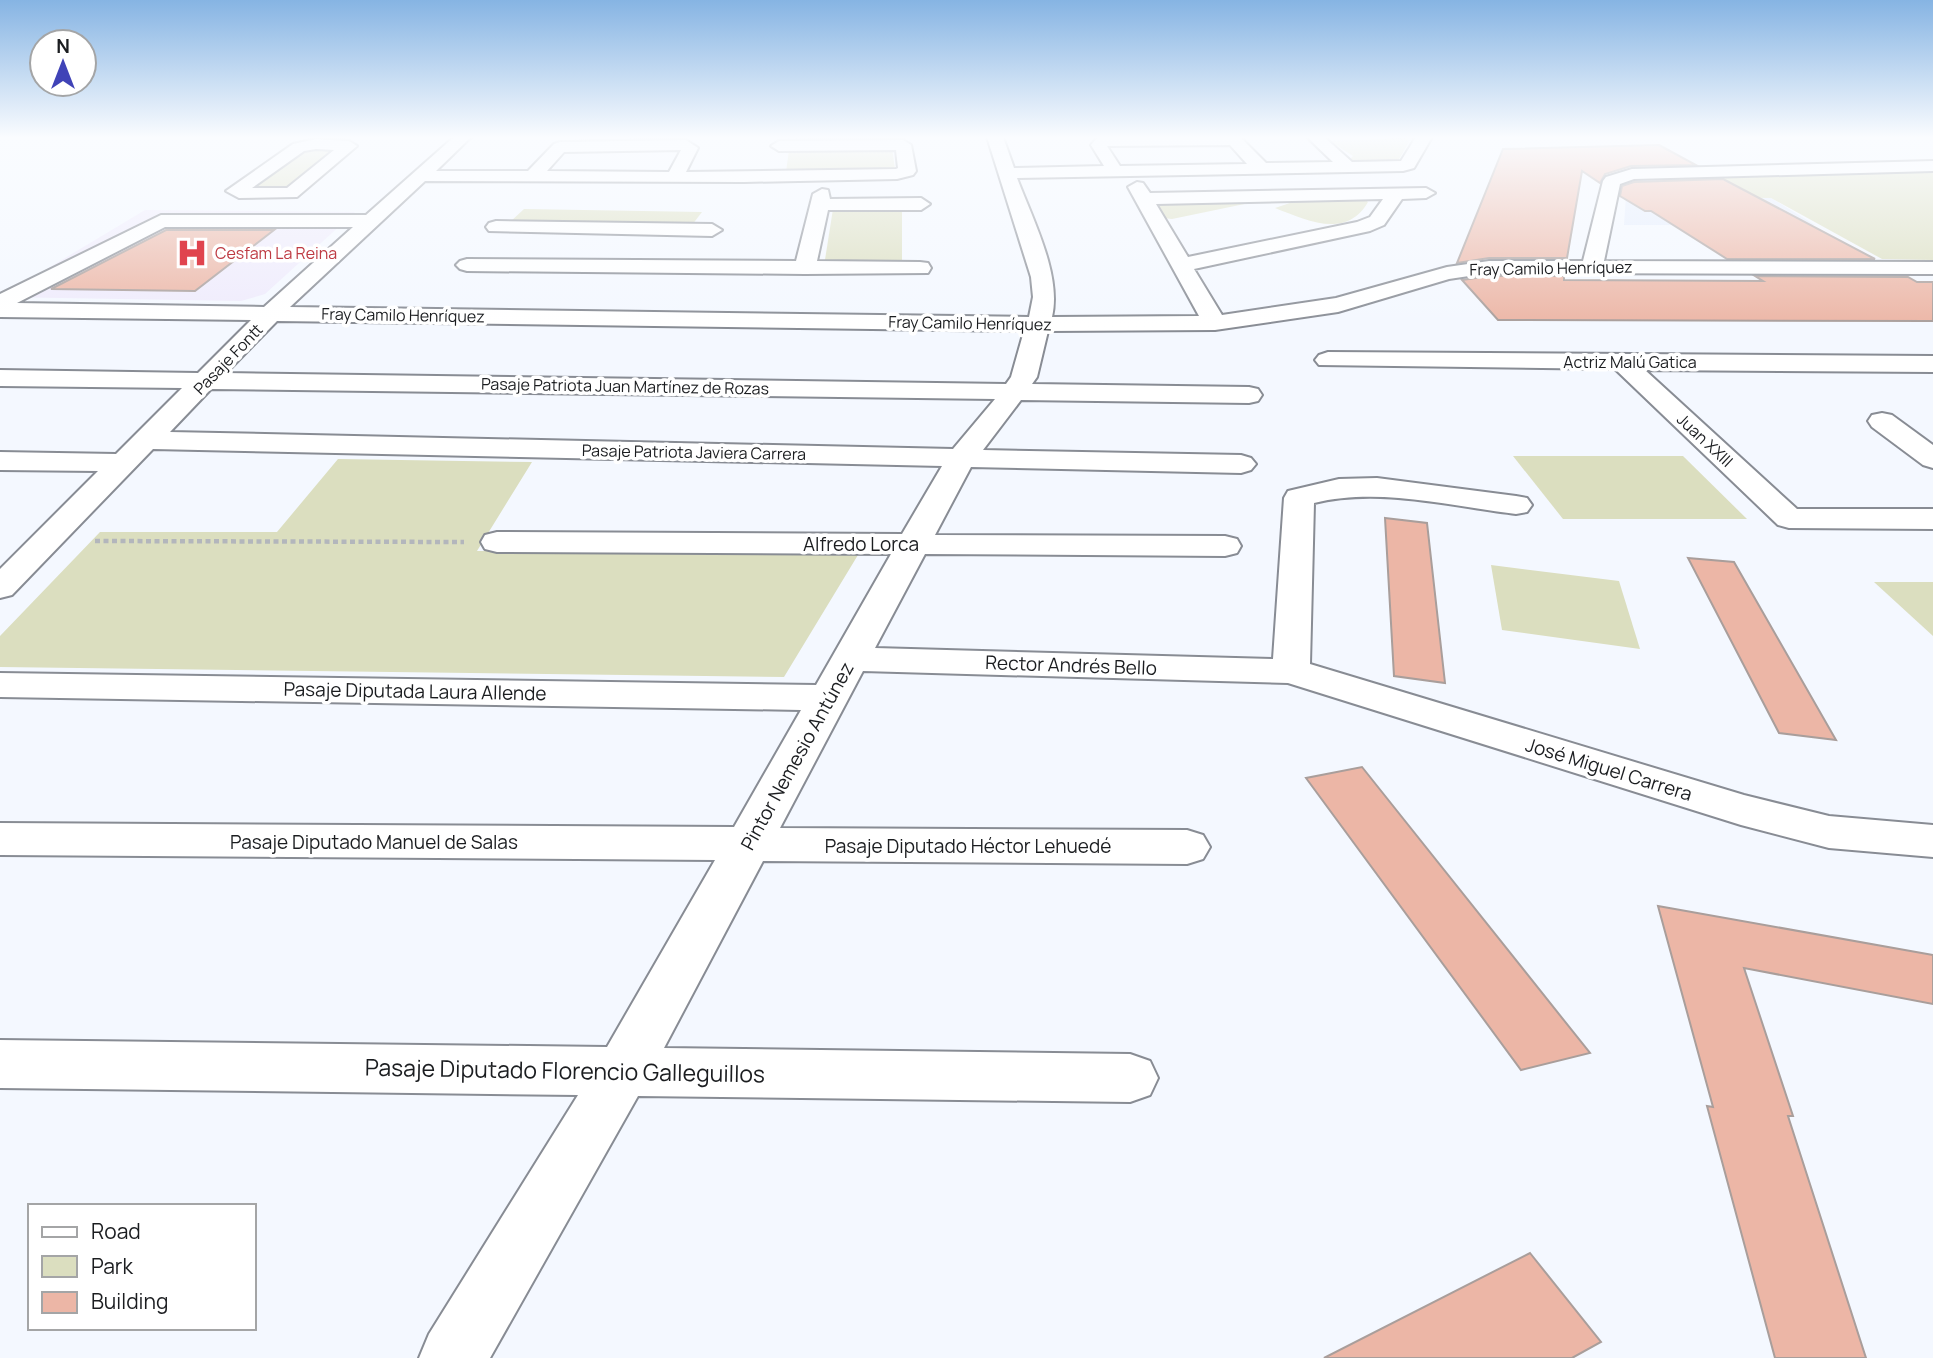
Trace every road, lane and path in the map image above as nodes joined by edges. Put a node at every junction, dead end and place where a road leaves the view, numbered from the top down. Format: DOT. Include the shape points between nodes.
graph roads {
  1 [pos="393,200"];
  2 [pos="821,200"];
  3 [pos="920,200"];
  4 [pos="1017,200"];
  5 [pos="1144,200"];
  6 [pos="1269,200"];
  7 [pos="1392,200"];
  8 [pos="1607,200"];
  9 [pos="510,208"];
  10 [pos="721,211"];
  11 [pos="370,220"];
  12 [pos="1158,224"];
  13 [pos="496,226"];
  14 [pos="712,230"];
  15 [pos="490,265"];
  16 [pos="1181,265"];
  17 [pos="1592,266"];
  18 [pos="693,267"];
  19 [pos="805,268"];
  20 [pos="1933,268"];
  21 [pos="0,303"];
  22 [pos="0,310"];
  23 [pos="271,314"];
  24 [pos="441,316"];
  25 [pos="1215,323"];
  26 [pos="1037,324"];
  27 [pos="1328,360"];
  28 [pos="1622,362"];
  29 [pos="1933,365"];
  30 [pos="0,378"];
  31 [pos="208,380"];
  32 [pos="1013,391"];
  33 [pos="1249,395"];
  34 [pos="1882,421"];
  35 [pos="148,440"];
  36 [pos="961,458"];
  37 [pos="1933,459"];
  38 [pos="0,461"];
  39 [pos="125,463"];
  40 [pos="1241,464"];
  41 [pos="1516,505"];
  42 [pos="1933,519"];
  43 [pos="497,542"];
  44 [pos="914,544"];
  45 [pos="1225,546"];
  46 [pos="25,554"];
  47 [pos="0,588"];
  48 [pos="851,659"];
  49 [pos="1291,671"];
  50 [pos="0,685"];
  51 [pos="829,698"];
  52 [pos="0,839"];
  53 [pos="1933,841"];
  54 [pos="749,844"];
  55 [pos="1187,848"];
  56 [pos="0,1064"];
  57 [pos="622,1071"];
  58 [pos="1130,1078"];
  59 [pos="453,1358"];
  1 -- 11 [label="street, Pasaje Fontt"];
  2 -- 19 [label="street"];
  3 -- 19 [label="street" via="921,277"];
  4 -- 26 [label="street, Pintor Nemesio Antúnez" via="1042,277 1044,297"];
  5 -- 12 [label="street"];
  6 -- 12 [label="street"];
  7 -- 16 [label="street" via="1377,221 1363,227"];
  8 -- 17 [label="street"];
  9 -- 13 [label="street"];
  10 -- 14 [label="street"];
  11 -- 21 [label="street" via="161,221"];
  11 -- 23 [label="street, Pasaje Fontt"];
  12 -- 16 [label="street"];
  13 -- 14 [label="street"];
  13 -- 15 [label="street" via="467,265"];
  14 -- 18 [label="street"];
  15 -- 18 [label="street"];
  15 -- 24 [label="street"];
  16 -- 25 [label="street"];
  17 -- 20 [label="street, Fray Camilo Henríquez"];
  17 -- 25 [label="street, Fray Camilo Henríquez" via="1467,270 1338,305"];
  18 -- 19 [label="street"];
  22 -- 23 [label="street, Fray Camilo Henríquez"];
  23 -- 24 [label="street, Fray Camilo Henríquez"];
  23 -- 31 [label="street, Pasaje Fontt"];
  24 -- 26 [label="street, Fray Camilo Henríquez"];
  25 -- 26 [label="street, Fray Camilo Henríquez"];
  26 -- 32 [label="street, Pintor Nemesio Antúnez" via="1024,377"];
  27 -- 28 [label="street, Actriz Malú Gatica"];
  28 -- 29 [label="street, Actriz Malú Gatica"];
  28 -- 42 [label="street, Juan XXIII" via="1789,519"];
  30 -- 31 [label="street, Pasaje Patriota Juan Martínez de Rozas"];
  31 -- 32 [label="street, Pasaje Patriota Juan Martínez de Rozas"];
  31 -- 35 [label="street, Pasaje Fontt"];
  32 -- 33 [label="street, Pasaje Patriota Juan Martínez de Rozas"];
  32 -- 36 [label="street, Pintor Nemesio Antúnez"];
  34 -- 37 [label="street"];
  35 -- 36 [label="street, Pasaje Patriota Javiera Carrera"];
  35 -- 39 [label="street, Pasaje Fontt"];
  36 -- 40 [label="street, Pasaje Patriota Javiera Carrera"];
  36 -- 44 [label="street, Pintor Nemesio Antúnez"];
  38 -- 39 [label="street"];
  39 -- 46 [label="street, Pasaje Fontt"];
  41 -- 49 [label="street" via="1377,487 1339,488 1299,498"];
  43 -- 44 [label="street, Alfredo Lorca"];
  43 -- 46 [label="path"];
  44 -- 45 [label="street, Alfredo Lorca"];
  44 -- 48 [label="street, Pintor Nemesio Antúnez"];
  46 -- 47 [label="street, Pasaje Fontt"];
  48 -- 49 [label="street, Rector Andrés Bello"];
  48 -- 51 [label="street, Pintor Nemesio Antúnez"];
  49 -- 53 [label="street, José Miguel Carrera" via="1741,810 1829,832"];
  50 -- 51 [label="street, Pasaje Diputada Laura Allende"];
  51 -- 54 [label="street, Pintor Nemesio Antúnez"];
  52 -- 54 [label="street, Pasaje Diputado Manuel de Salas"];
  54 -- 55 [label="street, Pasaje Diputado Héctor Lehuedé"];
  54 -- 57 [label="street, Pintor Nemesio Antúnez"];
  56 -- 57 [label="street, Pasaje Diputado Florencio Galleguillos"];
  57 -- 58 [label="street, Pasaje Diputado Florencio Galleguillos"];
  57 -- 59 [label="street, Pintor Nemesio Antúnez"];
}
